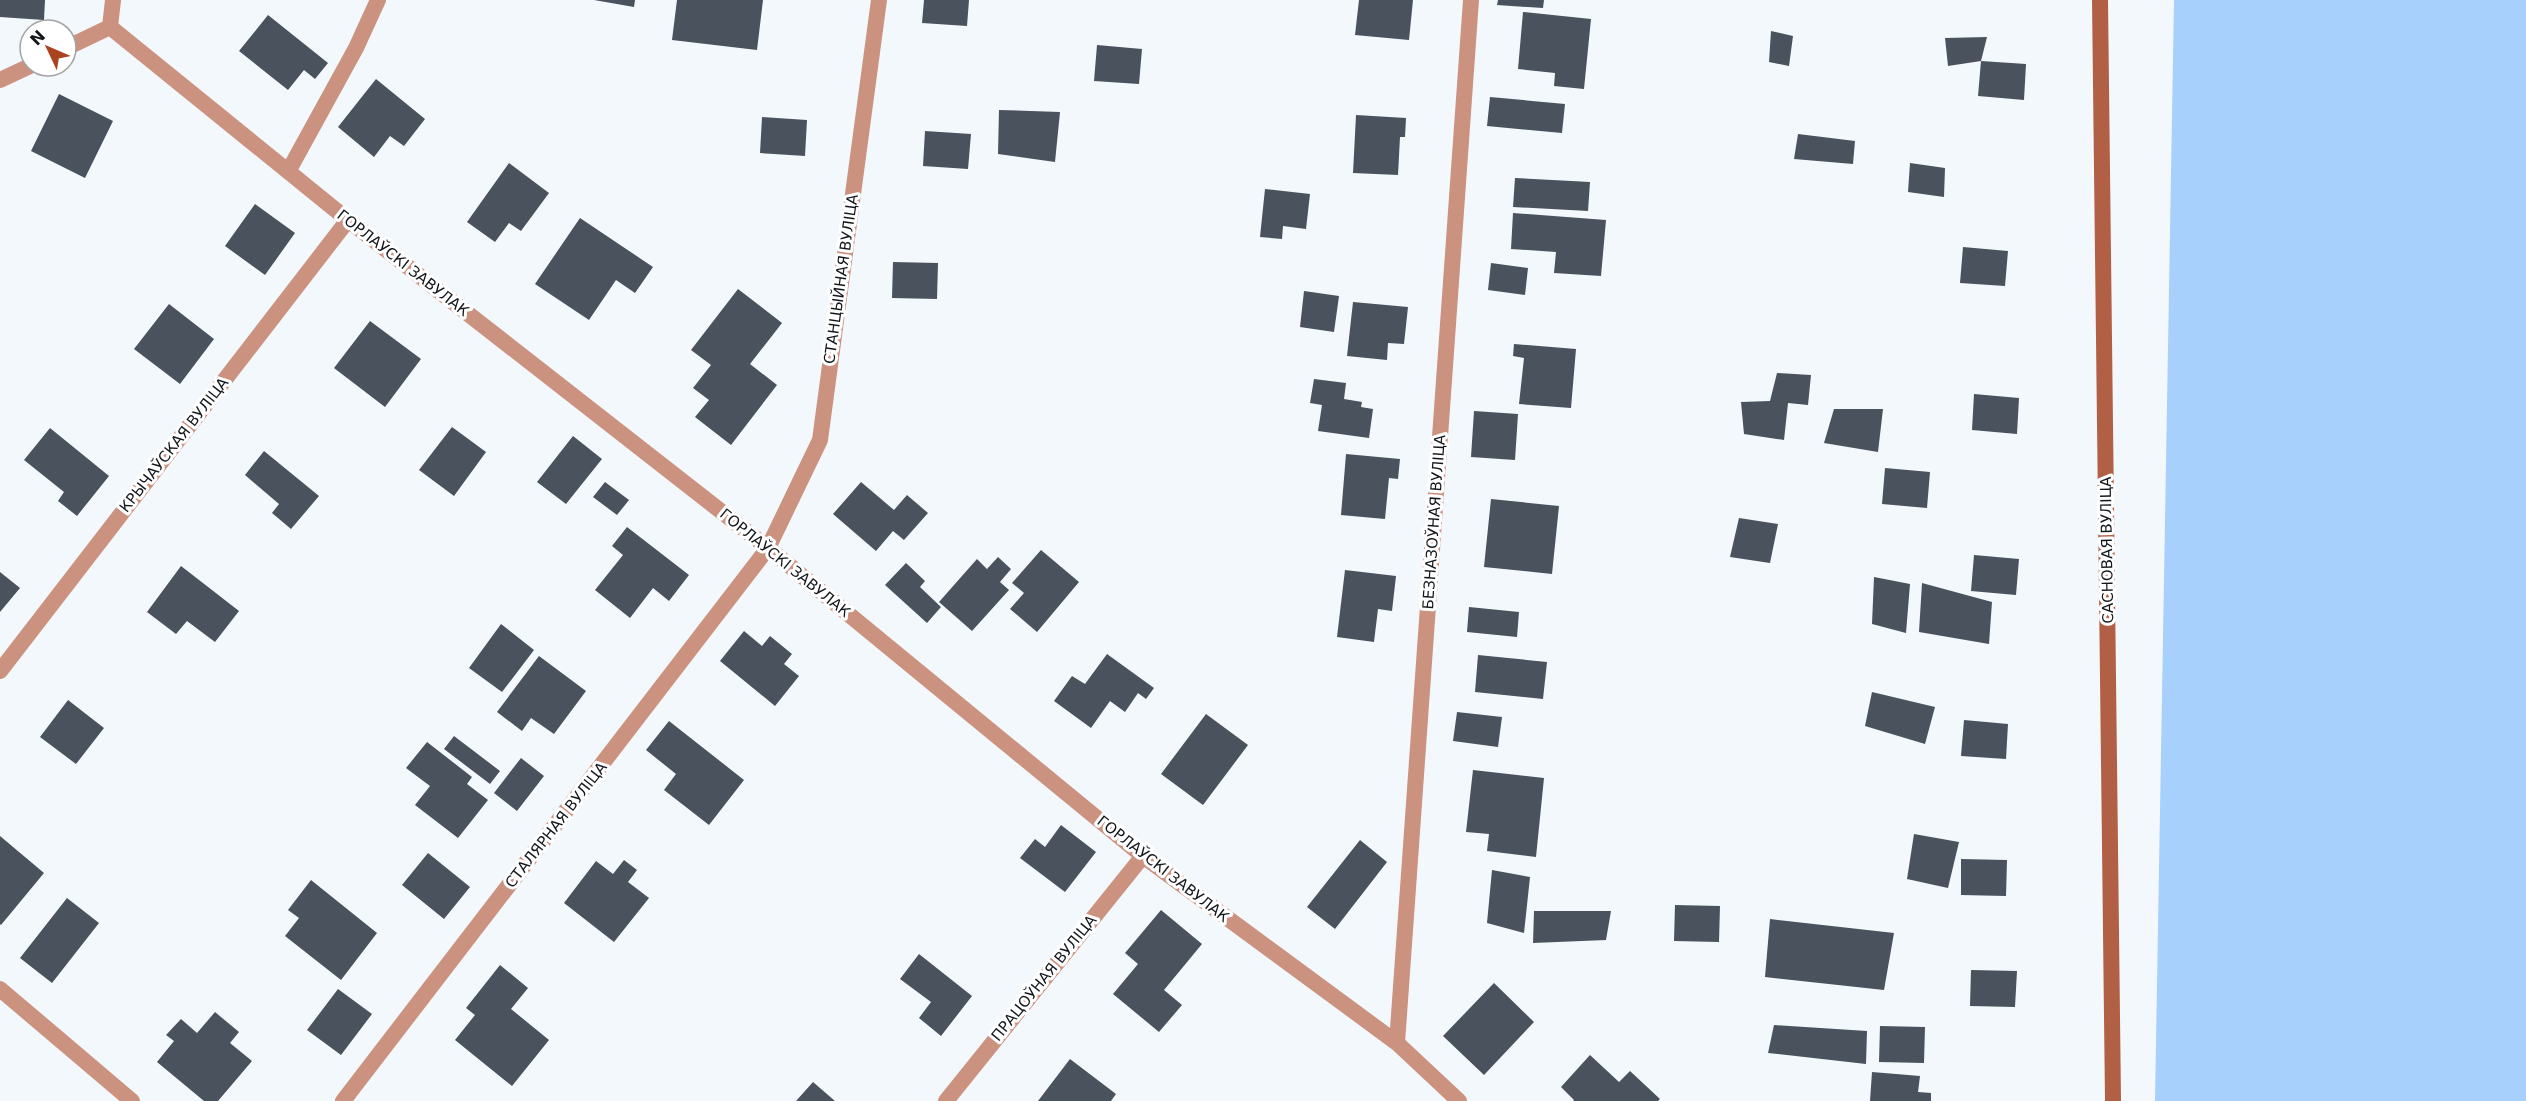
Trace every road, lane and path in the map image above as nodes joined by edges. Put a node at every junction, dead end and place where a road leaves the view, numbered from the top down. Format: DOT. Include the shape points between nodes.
graph roads {
  1 [pos="112,0"];
  2 [pos="378,0"];
  3 [pos="879,0"];
  4 [pos="1471,0"];
  5 [pos="2100,0"];
  6 [pos="110,27"];
  7 [pos="78,42"];
  8 [pos="18,72"];
  9 [pos="0,80"];
  10 [pos="289,170"];
  11 [pos="348,220"];
  12 [pos="768,548"];
  13 [pos="0,671"];
  14 [pos="1143,856"];
  15 [pos="0,989"];
  16 [pos="1397,1043"];
  17 [pos="132,1101"];
  18 [pos="343,1101"];
  19 [pos="946,1101"];
  20 [pos="1459,1101"];
  21 [pos="2114,1101"];
  1 -- 6 [label="street"];
  2 -- 10 [label="street" via="357,48"];
  3 -- 12 [label="street, СТАНЦЫЙНАЯ ВУЛІЦА" via="820,440"];
  4 -- 16 [label="street, БЕЗНАЗОЎНАЯ ВУЛІЦА"];
  5 -- 21 [label="main road, САСНОВАЯ ВУЛІЦА"];
  6 -- 7 [label="street"];
  6 -- 10 [label="street, ГОРЛАЎСКІ ЗАВУЛАК"];
  8 -- 9 [label="street"];
  10 -- 11 [label="street, ГОРЛАЎСКІ ЗАВУЛАК"];
  11 -- 12 [label="street, ГОРЛАЎСКІ ЗАВУЛАК"];
  11 -- 13 [label="street, КРЫЧАЎСКАЯ ВУЛІЦА"];
  12 -- 14 [label="street, ГОРЛАЎСКІ ЗАВУЛАК"];
  12 -- 18 [label="street, СТАЛЯРНАЯ ВУЛІЦА"];
  14 -- 16 [label="street, ГОРЛАЎСКІ ЗАВУЛАК"];
  14 -- 19 [label="street, ПРАЦОЎНАЯ ВУЛІЦА"];
  15 -- 17 [label="street"];
  16 -- 20 [label="street, ГОРЛАЎСКІ ЗАВУЛАК"];
}
